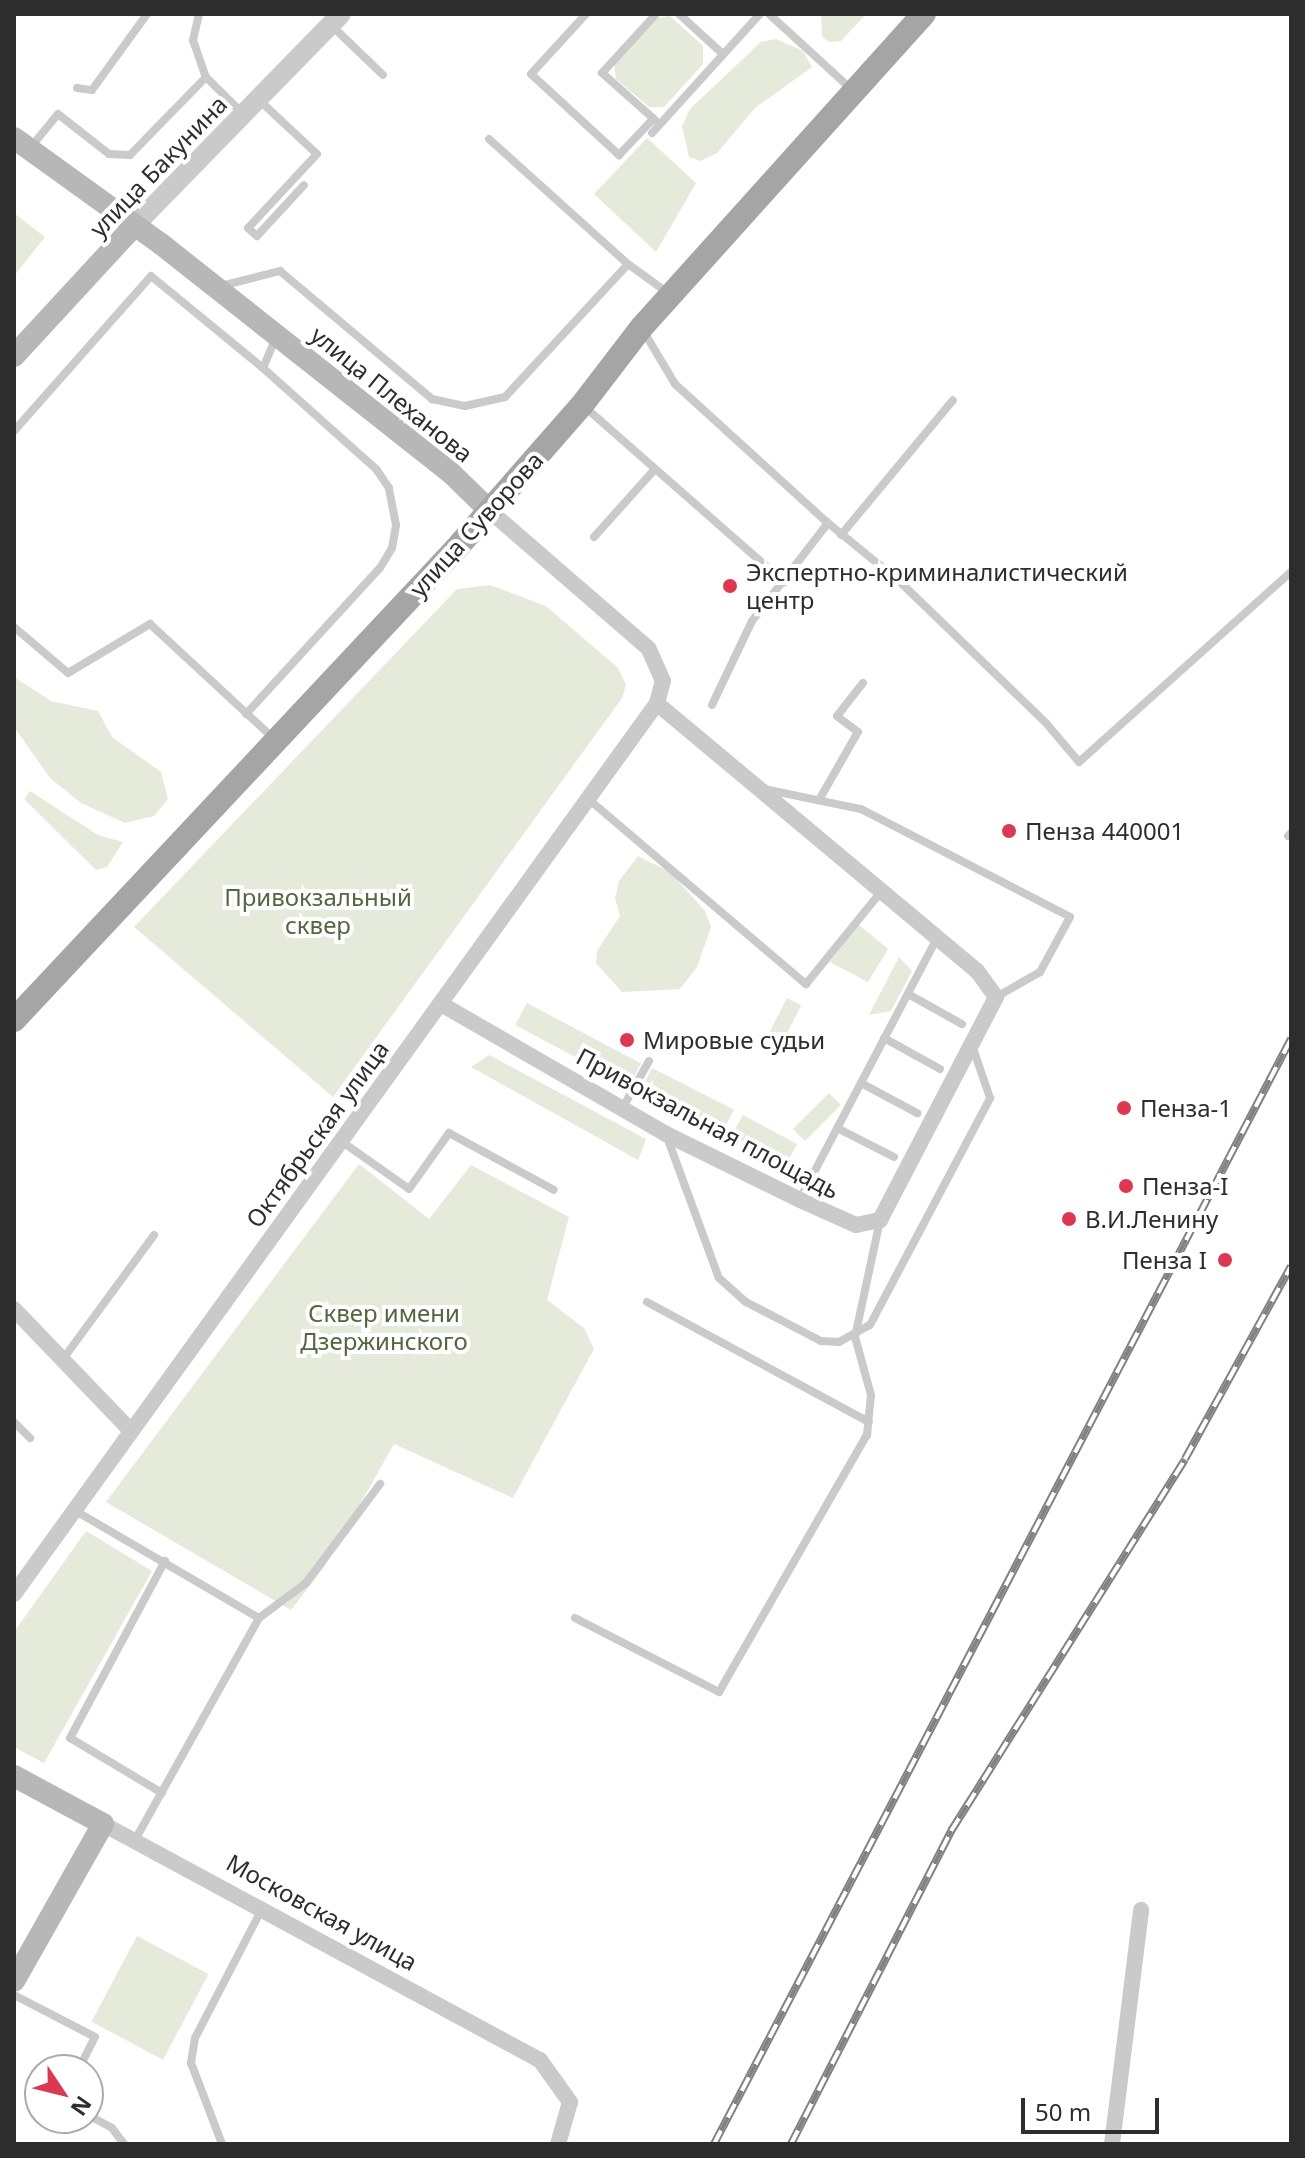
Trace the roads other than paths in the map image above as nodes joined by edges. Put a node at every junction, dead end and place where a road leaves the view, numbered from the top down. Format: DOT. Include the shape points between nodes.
graph roads {
  1 [pos="147,14"];
  2 [pos="199,14"];
  3 [pos="586,14"];
  4 [pos="656,14"];
  5 [pos="679,14"];
  6 [pos="760,14"];
  7 [pos="769,14"];
  8 [pos="924,14"];
  9 [pos="336,19"];
  10 [pos="723,54"];
  11 [pos="383,75"];
  12 [pos="206,77"];
  13 [pos="77,88"];
  14 [pos="853,91"];
  15 [pos="251,107"];
  16 [pos="656,122"];
  17 [pos="652,133"];
  18 [pos="489,139"];
  19 [pos="21,143"];
  20 [pos="304,185"];
  21 [pos="134,226"];
  22 [pos="628,264"];
  23 [pos="216,287"];
  24 [pos="670,294"];
  25 [pos="641,328"];
  26 [pos="277,335"];
  27 [pos="14,356"];
  28 [pos="263,368"];
  29 [pos="953,400"];
  30 [pos="582,405"];
  31 [pos="14,431"];
  32 [pos="655,469"];
  33 [pos="490,511"];
  34 [pos="828,523"];
  35 [pos="841,535"];
  36 [pos="594,537"];
  37 [pos="1291,572"];
  38 [pos="784,582"];
  39 [pos="14,627"];
  40 [pos="863,683"];
  41 [pos="657,703"];
  42 [pos="712,705"];
  43 [pos="246,714"];
  44 [pos="276,741"];
  45 [pos="759,788"];
  46 [pos="585,796"];
  47 [pos="819,800"];
  48 [pos="880,893"];
  49 [pos="936,940"];
  50 [pos="908,994"];
  51 [pos="996,997"];
  52 [pos="441,1004"];
  53 [pos="14,1020"];
  54 [pos="962,1024"];
  55 [pos="884,1038"];
  56 [pos="971,1044"];
  57 [pos="649,1061"];
  58 [pos="940,1069"];
  59 [pos="861,1083"];
  60 [pos="622,1109"];
  61 [pos="917,1113"];
  62 [pos="837,1128"];
  63 [pos="666,1134"];
  64 [pos="341,1141"];
  65 [pos="894,1157"];
  66 [pos="554,1190"];
  67 [pos="800,1200"];
  68 [pos="880,1220"];
  69 [pos="154,1235"];
  70 [pos="647,1302"];
  71 [pos="14,1309"];
  72 [pos="855,1337"];
  73 [pos="62,1360"];
  74 [pos="14,1422"];
  75 [pos="869,1422"];
  76 [pos="130,1430"];
  77 [pos="30,1438"];
  78 [pos="380,1484"];
  79 [pos="74,1509"];
  80 [pos="165,1561"];
  81 [pos="14,1594"];
  82 [pos="259,1618"];
  83 [pos="575,1618"];
  84 [pos="14,1776"];
  85 [pos="162,1793"];
  86 [pos="103,1824"];
  87 [pos="135,1840"];
  88 [pos="262,1909"];
  89 [pos="1141,1910"];
  90 [pos="14,1981"];
  91 [pos="14,1995"];
  92 [pos="86,2054"];
  93 [pos="104,2124"];
  94 [pos="124,2144"];
  95 [pos="222,2144"];
  96 [pos="558,2144"];
  97 [pos="1112,2144"];
  1 -- 13 [label="lane" via="92,90"];
  2 -- 12 [label="lane" via="193,40"];
  3 -- 16 [label="lane" via="531,74 619,155"];
  4 -- 16 [label="lane" via="602,73"];
  5 -- 10 [label="lane"];
  6 -- 10 [label="lane"];
  7 -- 14 [label="lane"];
  8 -- 14 [label="main road, улица Суворова"];
  9 -- 11 [label="lane"];
  9 -- 15 [label="street, улица Бакунина"];
  10 -- 16 [label="lane"];
  12 -- 15 [label="lane"];
  12 -- 19 [label="lane" via="130,155 109,154 58,114"];
  14 -- 24 [label="main road, улица Суворова"];
  15 -- 20 [label="lane" via="317,154 248,228 257,236"];
  15 -- 21 [label="street, улица Бакунина"];
  16 -- 17 [label="lane"];
  18 -- 22 [label="lane"];
  19 -- 21 [label="main road, улица Плеханова"];
  21 -- 23 [label="main road, улица Плеханова"];
  21 -- 27 [label="main road, улица Бакунина"];
  22 -- 23 [label="lane" via="505,397 465,406 432,399 280,271"];
  22 -- 24 [label="lane"];
  23 -- 26 [label="main road, улица Плеханова"];
  24 -- 25 [label="main road, улица Суворова"];
  25 -- 30 [label="main road, улица Суворова"];
  25 -- 34 [label="lane" via="675,384"];
  26 -- 28 [label="lane"];
  26 -- 33 [label="main road, улица Плеханова" via="451,473"];
  28 -- 31 [label="lane" via="151,276"];
  28 -- 43 [label="lane" via="376,469 389,488 396,525 392,548 380,568"];
  29 -- 35 [label="lane"];
  30 -- 32 [label="lane"];
  30 -- 33 [label="main road, улица Суворова"];
  32 -- 36 [label="lane"];
  32 -- 38 [label="lane"];
  33 -- 41 [label="street, улица Плеханова" via="648,648 663,681"];
  33 -- 44 [label="main road, улица Суворова"];
  34 -- 35 [label="lane"];
  34 -- 38 [label="lane"];
  35 -- 37 [label="lane" via="898,580 1046,723 1079,762"];
  38 -- 42 [label="lane" via="752,621"];
  39 -- 43 [label="lane" via="68,673 150,624"];
  40 -- 47 [label="lane" via="837,716 858,732"];
  41 -- 45 [label="street"];
  41 -- 46 [label="street, Октябрьская улица"];
  43 -- 44 [label="lane"];
  44 -- 53 [label="main road, улица Суворова"];
  45 -- 47 [label="lane"];
  45 -- 48 [label="street"];
  46 -- 48 [label="lane" via="806,984"];
  46 -- 52 [label="street, Октябрьская улица"];
  47 -- 51 [label="lane" via="861,809 1070,917 1040,972"];
  48 -- 49 [label="street"];
  49 -- 50 [label="lane"];
  49 -- 51 [label="street" via="977,971"];
  50 -- 54 [label="lane"];
  50 -- 55 [label="lane"];
  51 -- 56 [label="street"];
  52 -- 60 [label="street, Привокзальная площадь"];
  52 -- 64 [label="street, Октябрьская улица"];
  55 -- 58 [label="lane"];
  55 -- 59 [label="lane"];
  56 -- 68 [label="street"];
  56 -- 72 [label="lane" via="990,1098 870,1325"];
  57 -- 60 [label="lane"];
  59 -- 61 [label="lane"];
  59 -- 62 [label="lane"];
  60 -- 63 [label="street, Привокзальная площадь"];
  62 -- 65 [label="lane"];
  62 -- 67 [label="lane"];
  63 -- 67 [label="street, Привокзальная площадь"];
  63 -- 72 [label="lane" via="719,1278 746,1302 821,1341"];
  64 -- 66 [label="lane" via="409,1189 449,1133"];
  64 -- 76 [label="street, Октябрьская улица"];
  67 -- 68 [label="street, Привокзальная площадь" via="856,1225"];
  68 -- 72 [label="lane"];
  69 -- 73 [label="lane"];
  70 -- 75 [label="lane"];
  71 -- 73 [label="street"];
  72 -- 75 [label="lane" via="871,1395"];
  73 -- 76 [label="street"];
  74 -- 77 [label="lane"];
  75 -- 83 [label="lane" via="867,1435 719,1692"];
  76 -- 79 [label="street, Октябрьская улица"];
  78 -- 82 [label="lane" via="306,1583"];
  79 -- 80 [label="lane"];
  79 -- 81 [label="street, Октябрьская улица"];
  80 -- 82 [label="lane"];
  80 -- 85 [label="lane" via="70,1738"];
  82 -- 85 [label="lane"];
  84 -- 86 [label="main road, Московская улица"];
  85 -- 87 [label="lane"];
  86 -- 87 [label="street, Московская улица"];
  86 -- 90 [label="main road"];
  87 -- 88 [label="street, Московская улица"];
  88 -- 95 [label="lane" via="195,2038 191,2063"];
  88 -- 96 [label="street, Московская улица" via="540,2060 570,2102 568,2124"];
  89 -- 97 [label="street"];
  91 -- 92 [label="lane" via="95,2037"];
  93 -- 94 [label="lane"];
}
